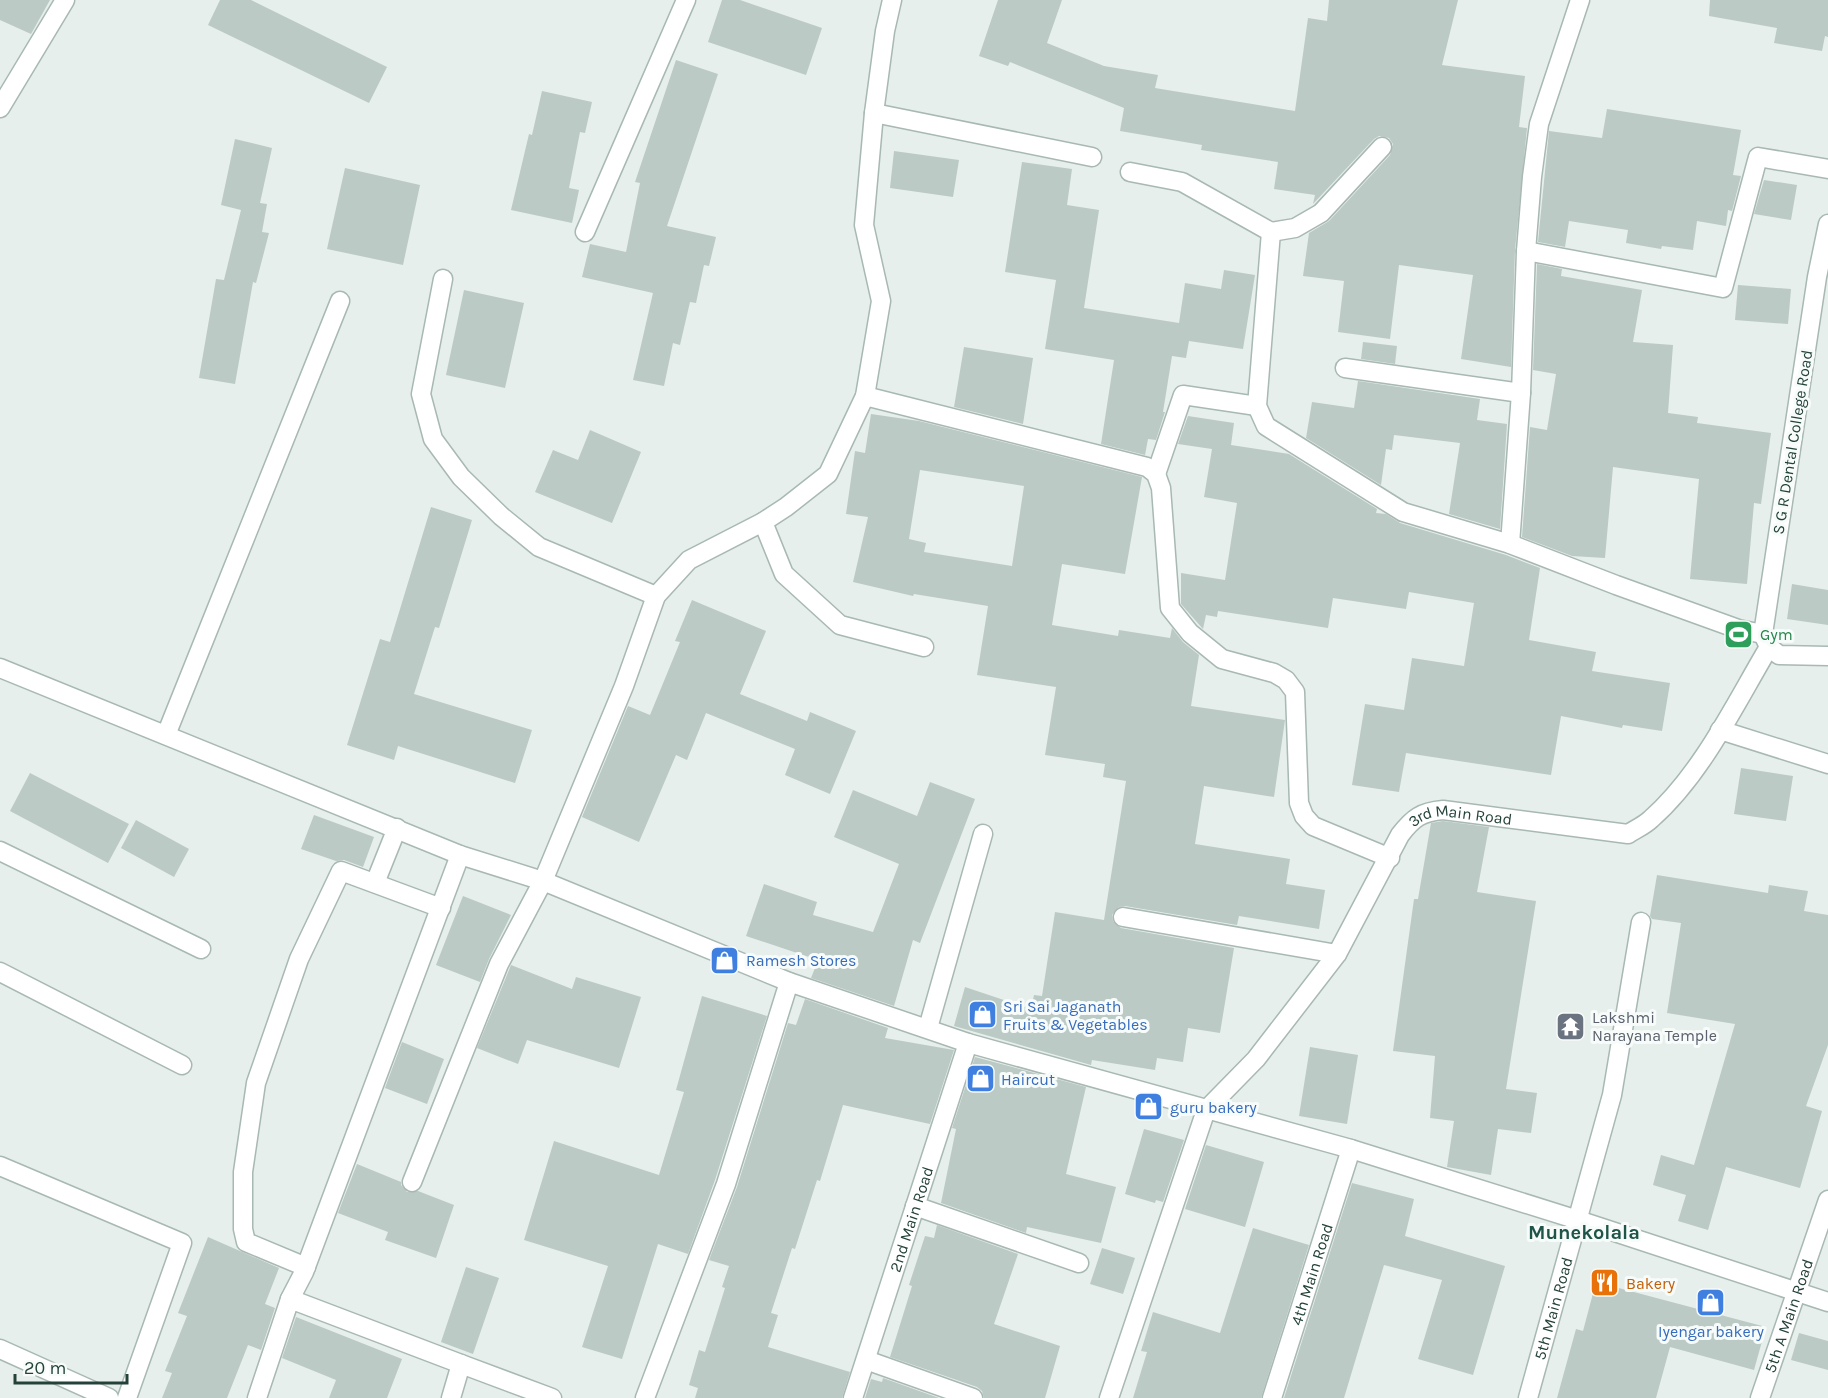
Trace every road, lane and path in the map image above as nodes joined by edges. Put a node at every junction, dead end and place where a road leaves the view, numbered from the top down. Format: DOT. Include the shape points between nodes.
graph roads {
  1 [pos="65,0"];
  2 [pos="686,0"];
  3 [pos="892,0"];
  4 [pos="1580,0"];
  5 [pos="0,108"];
  6 [pos="874,113"];
  7 [pos="1382,147"];
  8 [pos="1092,157"];
  9 [pos="1828,169"];
  10 [pos="1130,172"];
  11 [pos="1828,224"];
  12 [pos="585,232"];
  13 [pos="1271,232"];
  14 [pos="1526,251"];
  15 [pos="1822,278"];
  16 [pos="443,279"];
  17 [pos="340,301"];
  18 [pos="1345,368"];
  19 [pos="1521,393"];
  20 [pos="865,396"];
  21 [pos="1257,406"];
  22 [pos="1156,474"];
  23 [pos="763,522"];
  24 [pos="1510,544"];
  25 [pos="656,596"];
  26 [pos="1770,645"];
  27 [pos="924,646"];
  28 [pos="1828,656"];
  29 [pos="0,668"];
  30 [pos="1720,730"];
  31 [pos="166,735"];
  32 [pos="1828,764"];
  33 [pos="397,828"];
  34 [pos="983,834"];
  35 [pos="0,851"];
  36 [pos="460,855"];
  37 [pos="1390,858"];
  38 [pos="543,881"];
  39 [pos="375,883"];
  40 [pos="441,908"];
  41 [pos="1122,917"];
  42 [pos="1641,922"];
  43 [pos="201,949"];
  44 [pos="1336,954"];
  45 [pos="0,972"];
  46 [pos="789,982"];
  47 [pos="928,1028"];
  48 [pos="969,1043"];
  49 [pos="182,1065"];
  50 [pos="1206,1110"];
  51 [pos="1351,1149"];
  52 [pos="0,1166"];
  53 [pos="412,1182"];
  54 [pos="1828,1200"];
  55 [pos="915,1206"];
  56 [pos="1578,1220"];
  57 [pos="1079,1263"];
  58 [pos="306,1267"];
  59 [pos="1796,1292"];
  60 [pos="290,1299"];
  61 [pos="1828,1302"];
  62 [pos="0,1348"];
  63 [pos="866,1360"];
  64 [pos="461,1364"];
  65 [pos="109,1398"];
  66 [pos="127,1398"];
  67 [pos="257,1398"];
  68 [pos="451,1398"];
  69 [pos="552,1398"];
  70 [pos="645,1398"];
  71 [pos="853,1398"];
  72 [pos="973,1398"];
  73 [pos="1109,1398"];
  74 [pos="1272,1398"];
  75 [pos="1528,1398"];
  76 [pos="1760,1398"];
  1 -- 5 [label="street"];
  2 -- 12 [label="street"];
  3 -- 6 [label="street"];
  4 -- 14 [label="street" via="1539,124"];
  6 -- 8 [label="street"];
  6 -- 20 [label="street" via="864,225 881,301"];
  7 -- 13 [label="street" via="1321,213 1295,228"];
  9 -- 14 [label="street" via="1758,157 1723,288"];
  10 -- 13 [label="street" via="1182,182"];
  11 -- 15 [label="street, S G R Dental College Road"];
  13 -- 21 [label="street"];
  14 -- 19 [label="street"];
  15 -- 26 [label="street, S G R Dental College Road"];
  16 -- 25 [label="street" via="421,394 433,439 461,477 539,547"];
  17 -- 31 [label="street"];
  18 -- 19 [label="street"];
  19 -- 24 [label="street"];
  20 -- 22 [label="street" via="1147,467"];
  20 -- 23 [label="street" via="828,474"];
  21 -- 22 [label="street" via="1183,395"];
  21 -- 24 [label="street" via="1266,426 1403,512"];
  22 -- 37 [label="street" via="1161,488 1170,608 1190,633 1221,659 1286,680 1295,692 1299,803 1304,816 1313,826"];
  23 -- 25 [label="street" via="689,560"];
  23 -- 27 [label="street" via="784,574 840,625"];
  24 -- 26 [label="street" via="1738,629"];
  25 -- 38 [label="street" via="624,686"];
  26 -- 28 [label="street"];
  26 -- 30 [label="street, 3rd Main Road"];
  29 -- 31 [label="street"];
  30 -- 32 [label="street"];
  30 -- 37 [label="street, 3rd Main Road" via="1685,783 1651,820 1628,834 1443,810 1427,812 1411,821"];
  31 -- 33 [label="street"];
  33 -- 36 [label="street"];
  33 -- 39 [label="street"];
  34 -- 47 [label="street"];
  35 -- 43 [label="street"];
  36 -- 38 [label="street"];
  36 -- 40 [label="street"];
  37 -- 44 [label="street, 3rd Main Road"];
  38 -- 46 [label="street"];
  38 -- 53 [label="street" via="499,964"];
  39 -- 40 [label="street"];
  39 -- 58 [label="street" via="341,871 299,959 256,1083 243,1172 246,1242"];
  40 -- 58 [label="street"];
  41 -- 44 [label="street"];
  42 -- 56 [label="street, 5th Main Road" via="1612,1095"];
  44 -- 50 [label="street, 3rd Main Road" via="1256,1059"];
  45 -- 49 [label="street"];
  46 -- 47 [label="street"];
  46 -- 70 [label="street" via="726,1184"];
  47 -- 48 [label="street"];
  48 -- 50 [label="street"];
  48 -- 55 [label="street, 2nd Main Road"];
  50 -- 51 [label="street"];
  50 -- 73 [label="street"];
  51 -- 56 [label="street"];
  51 -- 74 [label="street, 4th Main Road"];
  52 -- 66 [label="street" via="182,1243"];
  54 -- 59 [label="street, 5th A Main Road"];
  55 -- 57 [label="street"];
  55 -- 63 [label="street, 2nd Main Road"];
  56 -- 59 [label="street"];
  56 -- 75 [label="street, 5th Main Road"];
  58 -- 60 [label="street"];
  59 -- 61 [label="street"];
  59 -- 76 [label="street, 5th A Main Road"];
  60 -- 64 [label="street"];
  60 -- 67 [label="street"];
  62 -- 65 [label="street"];
  63 -- 71 [label="street, 2nd Main Road"];
  63 -- 72 [label="street"];
  64 -- 68 [label="street"];
  64 -- 69 [label="street"];
}
